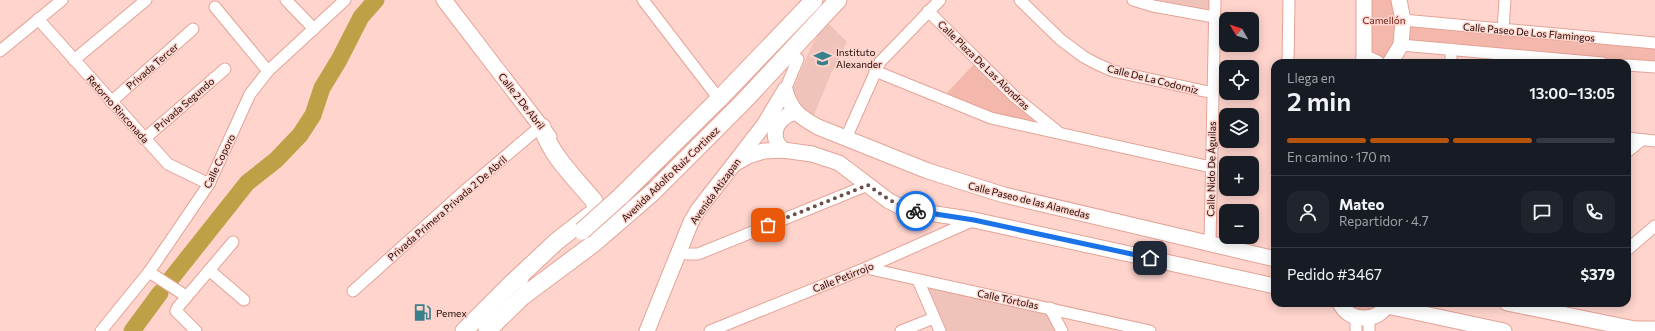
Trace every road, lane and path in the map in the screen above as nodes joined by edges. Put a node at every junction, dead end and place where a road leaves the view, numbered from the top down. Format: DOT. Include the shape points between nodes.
graph roads {
  1 [pos="62,0"];
  2 [pos="146,0"];
  3 [pos="286,0"];
  4 [pos="345,0"];
  5 [pos="444,0"];
  6 [pos="643,0"];
  7 [pos="838,0"];
  8 [pos="940,0"];
  9 [pos="1020,0"];
  10 [pos="1133,0"];
  11 [pos="1215,0"];
  12 [pos="1289,0"];
  13 [pos="1364,0"];
  14 [pos="1398,0"];
  15 [pos="1505,0"];
  16 [pos="810,2"];
  17 [pos="215,7"];
  18 [pos="928,12"];
  19 [pos="1214,17"];
  20 [pos="38,19"];
  21 [pos="1403,20"];
  22 [pos="314,29"];
  23 [pos="193,30"];
  24 [pos="1503,30"];
  25 [pos="1655,43"];
  26 [pos="1451,49"];
  27 [pos="0,51"];
  28 [pos="1395,54"];
  29 [pos="798,59"];
  30 [pos="1288,59"];
  31 [pos="1370,59"];
  32 [pos="1451,59"];
  33 [pos="1517,59"];
  34 [pos="74,60"];
  35 [pos="1631,65"];
  36 [pos="1655,68"];
  37 [pos="225,69"];
  38 [pos="268,70"];
  39 [pos="874,71"];
  40 [pos="785,90"];
  41 [pos="1213,93"];
  42 [pos="719,98"];
  43 [pos="744,101"];
  44 [pos="111,102"];
  45 [pos="796,112"];
  46 [pos="541,127"];
  47 [pos="1059,132"];
  48 [pos="846,138"];
  49 [pos="144,139"];
  50 [pos="1631,139"];
  51 [pos="1642,140"];
  52 [pos="1655,140"];
  53 [pos="1631,149"];
  54 [pos="783,150"];
  55 [pos="672,161"];
  56 [pos="734,164"];
  57 [pos="1211,167"];
  58 [pos="209,184"];
  59 [pos="868,185"];
  60 [pos="602,201"];
  61 [pos="974,220"];
  62 [pos="1655,226"];
  63 [pos="234,242"];
  64 [pos="1210,243"];
  65 [pos="1631,247"];
  66 [pos="679,250"];
  67 [pos="1271,258"];
  68 [pos="866,268"];
  69 [pos="209,270"];
  70 [pos="149,272"];
  71 [pos="918,280"];
  72 [pos="511,284"];
  73 [pos="1271,285"];
  74 [pos="353,291"];
  75 [pos="186,296"];
  76 [pos="244,300"];
  77 [pos="1342,307"];
  78 [pos="1385,307"];
  79 [pos="1400,307"];
  80 [pos="1557,307"];
  81 [pos="1050,308"];
  82 [pos="934,318"];
  83 [pos="1362,324"];
  84 [pos="1654,329"];
  85 [pos="101,331"];
  86 [pos="196,331"];
  87 [pos="464,331"];
  88 [pos="486,331"];
  89 [pos="647,331"];
  90 [pos="710,331"];
  91 [pos="901,331"];
  92 [pos="940,331"];
  93 [pos="1062,331"];
  94 [pos="1150,331"];
  95 [pos="1504,331"];
  1 -- 20 [label="street"];
  2 -- 34 [label="street"];
  3 -- 22 [label="street"];
  4 -- 22 [label="street, Calle Coporo"];
  5 -- 46 [label="street, Calle 2 De Abril"];
  6 -- 42 [label="street"];
  7 -- 43 [label="main road, Avenida Adolfo Ruiz Cortinez"];
  8 -- 18 [label="street"];
  9 -- 41 [label="street, Calle De La Codorniz" via="1061,40 1096,64 1113,71"];
  10 -- 19 [label="street"];
  11 -- 19 [label="street, Calle Nido De Águilas"];
  12 -- 30 [label="street"];
  13 -- 31 [label="street"];
  14 -- 21 [label="street"];
  15 -- 24 [label="street"];
  16 -- 42 [label="main road, Avenida Adolfo Ruiz Cortinez"];
  17 -- 38 [label="street"];
  18 -- 39 [label="street" via="887,53"];
  18 -- 47 [label="street, Calle Plaza De Las Alondras" via="1015,97"];
  19 -- 41 [label="street, Calle Nido De Águilas"];
  20 -- 27 [label="street"];
  20 -- 34 [label="street, Retorno Rinconada"];
  21 -- 24 [label="street, Calle Paseo De Los Flamingos"];
  21 -- 28 [label="street"];
  22 -- 38 [label="street, Calle Coporo"];
  23 -- 44 [label="street, Privada Tercer"];
  24 -- 25 [label="street, Calle Paseo De Los Flamingos"];
  26 -- 28 [label="street"];
  26 -- 32 [label="street"];
  26 -- 33 [label="street"];
  29 -- 40 [label="street, Avenida Atizapan"];
  34 -- 44 [label="street, Retorno Rinconada"];
  35 -- 36 [label="street"];
  37 -- 49 [label="street, Privada Segundo"];
  38 -- 58 [label="street, Calle Coporo" via="250,94"];
  39 -- 47 [label="street, Calle Plaza De Las Alondras" via="991,118"];
  39 -- 48 [label="street"];
  40 -- 45 [label="street, Calle Paseo de las Alamedas" via="788,102"];
  40 -- 56 [label="street, Avenida Atizapan" via="764,125"];
  41 -- 57 [label="street, Calle Nido De Águilas"];
  42 -- 72 [label="main road, Avenida Adolfo Ruiz Cortinez, bridge" via="620,197 582,231"];
  43 -- 55 [label="street"];
  43 -- 88 [label="main road, Avenida Adolfo Ruiz Cortinez" via="623,220 522,297"];
  44 -- 49 [label="street, Retorno Rinconada"];
  45 -- 48 [label="street, Calle Paseo de las Alamedas" via="818,127"];
  45 -- 54 [label="street" via="788,114 777,126 776,141"];
  46 -- 60 [label="street, Calle 2 De Abril"];
  46 -- 72 [label="main road" via="553,151 594,201 596,210 557,241"];
  46 -- 74 [label="street, Privada Primera Privada 2 De Abril" via="461,194"];
  47 -- 57 [label="street, Calle Plaza De Las Alondras"];
  48 -- 64 [label="street, Calle Paseo de las Alamedas" via="928,171 1004,195"];
  49 -- 58 [label="street, Retorno Rinconada" via="172,168"];
  50 -- 51 [label="street"];
  51 -- 52 [label="street"];
  51 -- 53 [label="street"];
  54 -- 56 [label="street" via="764,151"];
  54 -- 59 [label="street" via="827,158 839,163"];
  56 -- 66 [label="street, Avenida Atizapan" via="698,210"];
  57 -- 64 [label="street, Calle Nido De Águilas"];
  58 -- 70 [label="street, Calle Coporo"];
  59 -- 61 [label="street" via="903,208"];
  59 -- 66 [label="street" via="698,254 687,254"];
  61 -- 68 [label="street, Calle Petirrojo"];
  61 -- 73 [label="street"];
  62 -- 65 [label="street"];
  63 -- 69 [label="street"];
  64 -- 67 [label="street, Calle Paseo de las Alamedas"];
  66 -- 89 [label="street, Avenida Atizapan"];
  68 -- 71 [label="street, Calle Tórtolas"];
  68 -- 90 [label="street, Calle Petirrojo"];
  69 -- 75 [label="street"];
  69 -- 76 [label="street"];
  70 -- 75 [label="street"];
  70 -- 85 [label="street, Calle Coporo"];
  71 -- 81 [label="street, Calle Tórtolas"];
  71 -- 82 [label="street"];
  72 -- 87 [label="main road"];
  75 -- 86 [label="street" via="176,311"];
  77 -- 83 [label="street"];
  78 -- 83 [label="street"];
  79 -- 95 [label="street"];
  80 -- 84 [label="street" via="1635,329"];
  81 -- 93 [label="street"];
  81 -- 94 [label="street, Calle Tórtolas"];
  82 -- 91 [label="street"];
  82 -- 92 [label="street"];
}
